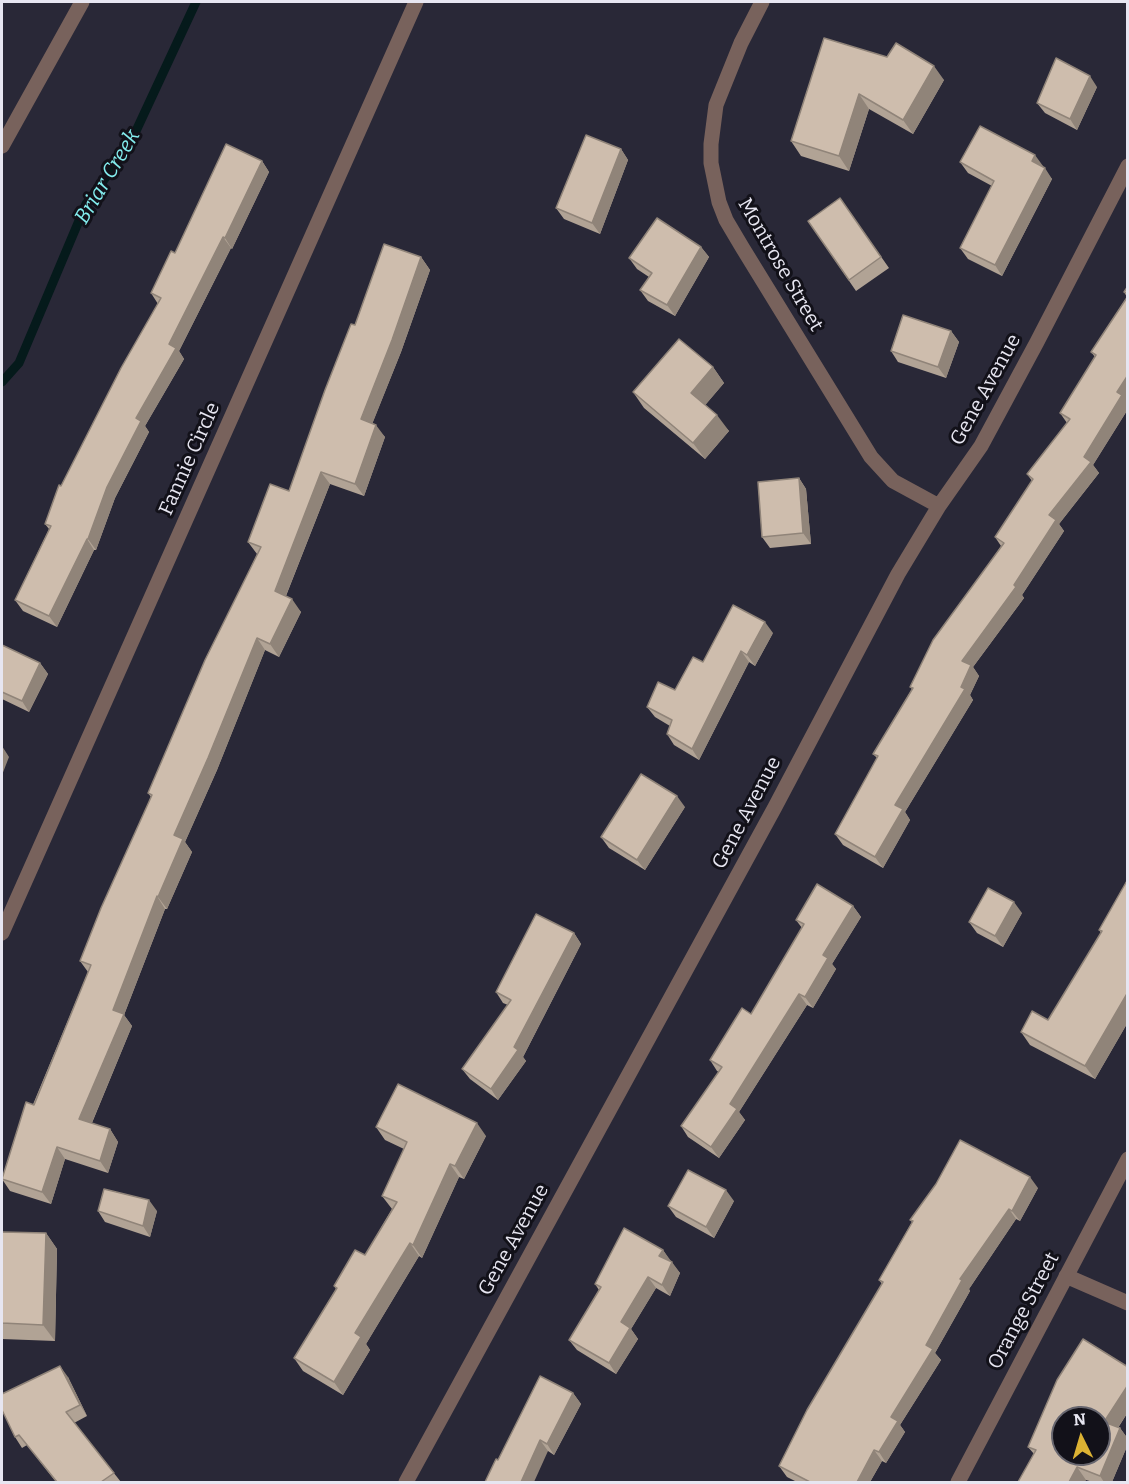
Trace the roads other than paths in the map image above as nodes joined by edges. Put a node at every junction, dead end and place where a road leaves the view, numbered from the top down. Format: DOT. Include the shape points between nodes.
graph roads {
  1 [pos="82,2"];
  2 [pos="416,2"];
  3 [pos="762,2"];
  4 [pos="2,146"];
  5 [pos="1128,166"];
  6 [pos="939,506"];
  7 [pos="2,933"];
  8 [pos="1128,1159"];
  9 [pos="1066,1276"];
  10 [pos="1128,1303"];
  11 [pos="406,1482"];
  12 [pos="958,1482"];
  1 -- 4 [label="street"];
  2 -- 7 [label="street, Fannie Circle"];
  3 -- 6 [label="street, Montrose Street" via="716,105 711,164 719,202 726,220 871,457 893,481"];
  5 -- 6 [label="street, Gene Avenue" via="981,446"];
  6 -- 11 [label="street, Gene Avenue" via="898,573 775,807"];
  8 -- 9 [label="street, Orange Street"];
  9 -- 10 [label="street"];
  9 -- 12 [label="street, Orange Street"];
}
